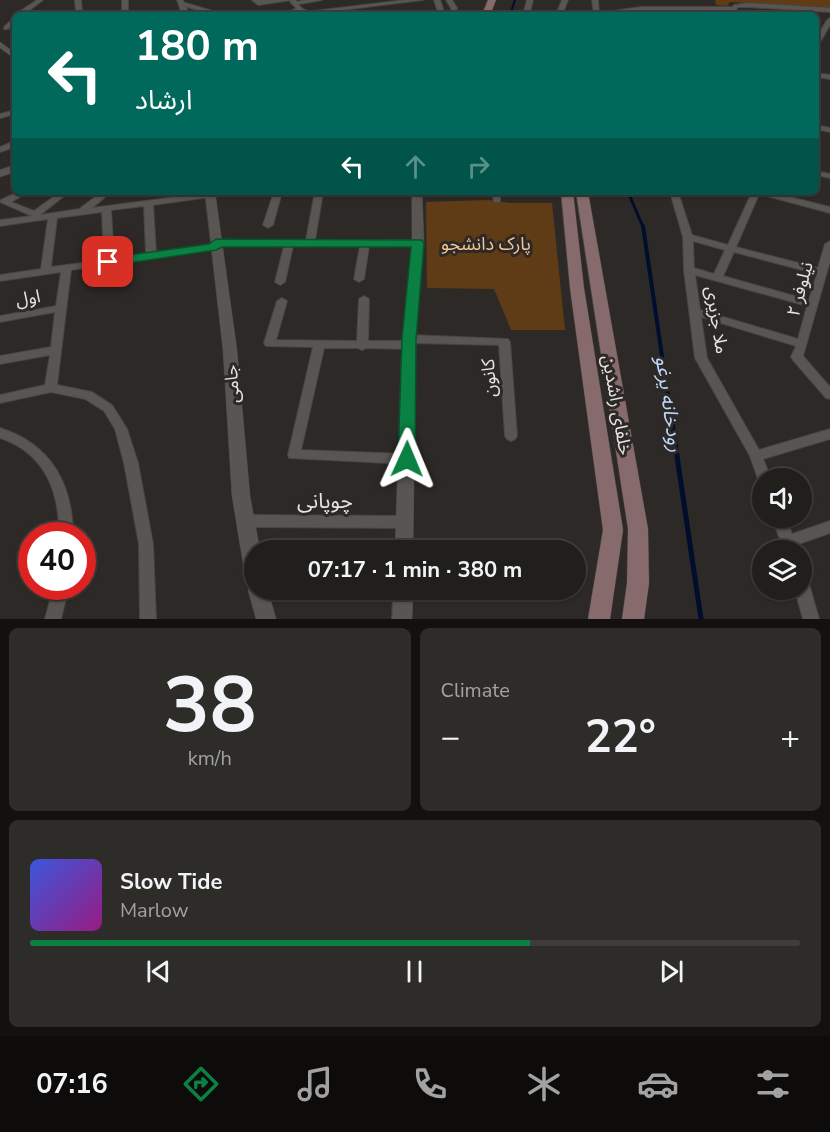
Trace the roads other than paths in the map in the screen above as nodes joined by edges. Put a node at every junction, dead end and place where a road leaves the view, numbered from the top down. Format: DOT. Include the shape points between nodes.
graph roads {
  1 [pos="40,0"];
  2 [pos="255,0"];
  3 [pos="319,0"];
  4 [pos="420,0"];
  5 [pos="641,0"];
  6 [pos="669,0"];
  7 [pos="292,1"];
  8 [pos="181,2"];
  9 [pos="359,7"];
  10 [pos="672,8"];
  11 [pos="300,9"];
  12 [pos="641,9"];
  13 [pos="830,10"];
  14 [pos="23,12"];
  15 [pos="212,12"];
  16 [pos="290,12"];
  17 [pos="309,12"];
  18 [pos="320,12"];
  19 [pos="361,12"];
  20 [pos="635,12"];
  21 [pos="674,12"];
  22 [pos="698,12"];
  23 [pos="737,12"];
  24 [pos="830,20"];
  25 [pos="12,22"];
  26 [pos="6,28"];
  27 [pos="819,33"];
  28 [pos="0,44"];
  29 [pos="12,54"];
  30 [pos="19,195"];
  31 [pos="59,195"];
  32 [pos="103,195"];
  33 [pos="196,195"];
  34 [pos="210,195"];
  35 [pos="277,195"];
  36 [pos="318,195"];
  37 [pos="417,195"];
  38 [pos="567,195"];
  39 [pos="582,195"];
  40 [pos="675,195"];
  41 [pos="756,195"];
  42 [pos="770,195"];
  43 [pos="148,202"];
  44 [pos="106,208"];
  45 [pos="830,210"];
  46 [pos="81,212"];
  47 [pos="33,216"];
  48 [pos="53,216"];
  49 [pos="0,223"];
  50 [pos="268,225"];
  51 [pos="688,237"];
  52 [pos="364,242"];
  53 [pos="289,243"];
  54 [pos="310,243"];
  55 [pos="418,243"];
  56 [pos="830,244"];
  57 [pos="216,245"];
  58 [pos="730,247"];
  59 [pos="151,256"];
  60 [pos="108,262"];
  61 [pos="825,266"];
  62 [pos="66,268"];
  63 [pos="689,270"];
  64 [pos="46,272"];
  65 [pos="718,277"];
  66 [pos="0,278"];
  67 [pos="359,279"];
  68 [pos="280,282"];
  69 [pos="364,299"];
  70 [pos="282,301"];
  71 [pos="813,304"];
  72 [pos="61,308"];
  73 [pos="696,312"];
  74 [pos="0,319"];
  75 [pos="409,342"];
  76 [pos="319,344"];
  77 [pos="802,344"];
  78 [pos="362,346"];
  79 [pos="56,350"];
  80 [pos="0,360"];
  81 [pos="51,388"];
  82 [pos="830,395"];
  83 [pos="0,399"];
  84 [pos="0,433"];
  85 [pos="830,434"];
  86 [pos="511,436"];
  87 [pos="756,456"];
  88 [pos="407,459"];
  89 [pos="760,468"];
  90 [pos="245,521"];
  91 [pos="66,522"];
  92 [pos="404,522"];
  93 [pos="830,528"];
  94 [pos="249,540"];
  95 [pos="404,540"];
  96 [pos="803,540"];
  97 [pos="58,600"];
  98 [pos="261,600"];
  99 [pos="403,600"];
  100 [pos="806,600"];
  101 [pos="53,619"];
  102 [pos="148,619"];
  103 [pos="266,619"];
  104 [pos="402,619"];
  105 [pos="599,619"];
  106 [pos="633,619"];
  107 [pos="812,619"];
  1 -- 14 [label="street"];
  2 -- 7 [label="street"];
  3 -- 7 [label="street"];
  4 -- 9 [label="street"];
  5 -- 12 [label="street"];
  6 -- 10 [label="street"];
  7 -- 11 [label="street"];
  8 -- 15 [label="street"];
  9 -- 18 [label="street"];
  9 -- 19 [label="street"];
  10 -- 12 [label="street"];
  10 -- 21 [label="street"];
  10 -- 22 [label="street"];
  11 -- 16 [label="street"];
  11 -- 17 [label="street"];
  12 -- 20 [label="street"];
  13 -- 23 [label="street" via="748,5 736,6"];
  22 -- 23 [label="street"];
  24 -- 27 [label="street"];
  25 -- 26 [label="street"];
  28 -- 29 [label="street"];
  30 -- 47 [label="street" via="4,202"];
  31 -- 47 [label="street"];
  32 -- 46 [label="street"];
  33 -- 43 [label="street"];
  34 -- 57 [label="street, جامی"];
  35 -- 50 [label="street"];
  36 -- 54 [label="street"];
  37 -- 55 [label="street"];
  38 -- 105 [label="main road" via="613,530"];
  39 -- 106 [label="main road, خلفای راشدین" via="638,529"];
  40 -- 51 [label="street, ملا جزیری"];
  41 -- 58 [label="street"];
  42 -- 45 [label="street"];
  43 -- 44 [label="street"];
  43 -- 59 [label="street"];
  44 -- 46 [label="street"];
  44 -- 60 [label="street"];
  46 -- 48 [label="street"];
  47 -- 48 [label="street"];
  47 -- 49 [label="street"];
  48 -- 64 [label="street"];
  51 -- 58 [label="street"];
  51 -- 63 [label="street, ملا جزیری"];
  52 -- 54 [label="street"];
  52 -- 55 [label="street"];
  52 -- 67 [label="street"];
  53 -- 54 [label="street"];
  53 -- 57 [label="street"];
  53 -- 68 [label="street"];
  55 -- 75 [label="street"];
  56 -- 61 [label="street, نیلوفر ۲"];
  57 -- 59 [label="street"];
  57 -- 90 [label="street, جامی"];
  58 -- 61 [label="street"];
  58 -- 65 [label="street"];
  59 -- 60 [label="street"];
  60 -- 62 [label="street"];
  61 -- 71 [label="street, نیلوفر ۲"];
  62 -- 64 [label="street"];
  62 -- 72 [label="street"];
  63 -- 65 [label="street"];
  63 -- 73 [label="street, ملا جزیری"];
  64 -- 66 [label="street"];
  65 -- 71 [label="street"];
  69 -- 78 [label="street"];
  70 -- 76 [label="street" via="270,343"];
  71 -- 77 [label="street, نیلوفر ۲"];
  72 -- 74 [label="street, اول"];
  72 -- 79 [label="street"];
  73 -- 77 [label="street"];
  73 -- 87 [label="street, ملا جزیری" via="701,358"];
  75 -- 78 [label="street"];
  75 -- 86 [label="street, کانون" via="504,342"];
  75 -- 88 [label="street"];
  76 -- 78 [label="street"];
  76 -- 88 [label="street" via="294,455"];
  77 -- 82 [label="street" via="797,357"];
  79 -- 80 [label="street"];
  79 -- 81 [label="street"];
  81 -- 83 [label="street"];
  81 -- 102 [label="street" via="88,395 108,408 121,429 146,544"];
  84 -- 91 [label="street" via="45,461 65,506"];
  85 -- 87 [label="street"];
  87 -- 89 [label="street, ملا جزیری"];
  88 -- 92 [label="street"];
  90 -- 92 [label="street, چوپانی"];
  90 -- 94 [label="street, جامی"];
  92 -- 95 [label="street"];
  93 -- 96 [label="street"];
  97 -- 101 [label="street"];
  98 -- 103 [label="street"];
  99 -- 104 [label="street"];
  100 -- 107 [label="street"];
}
